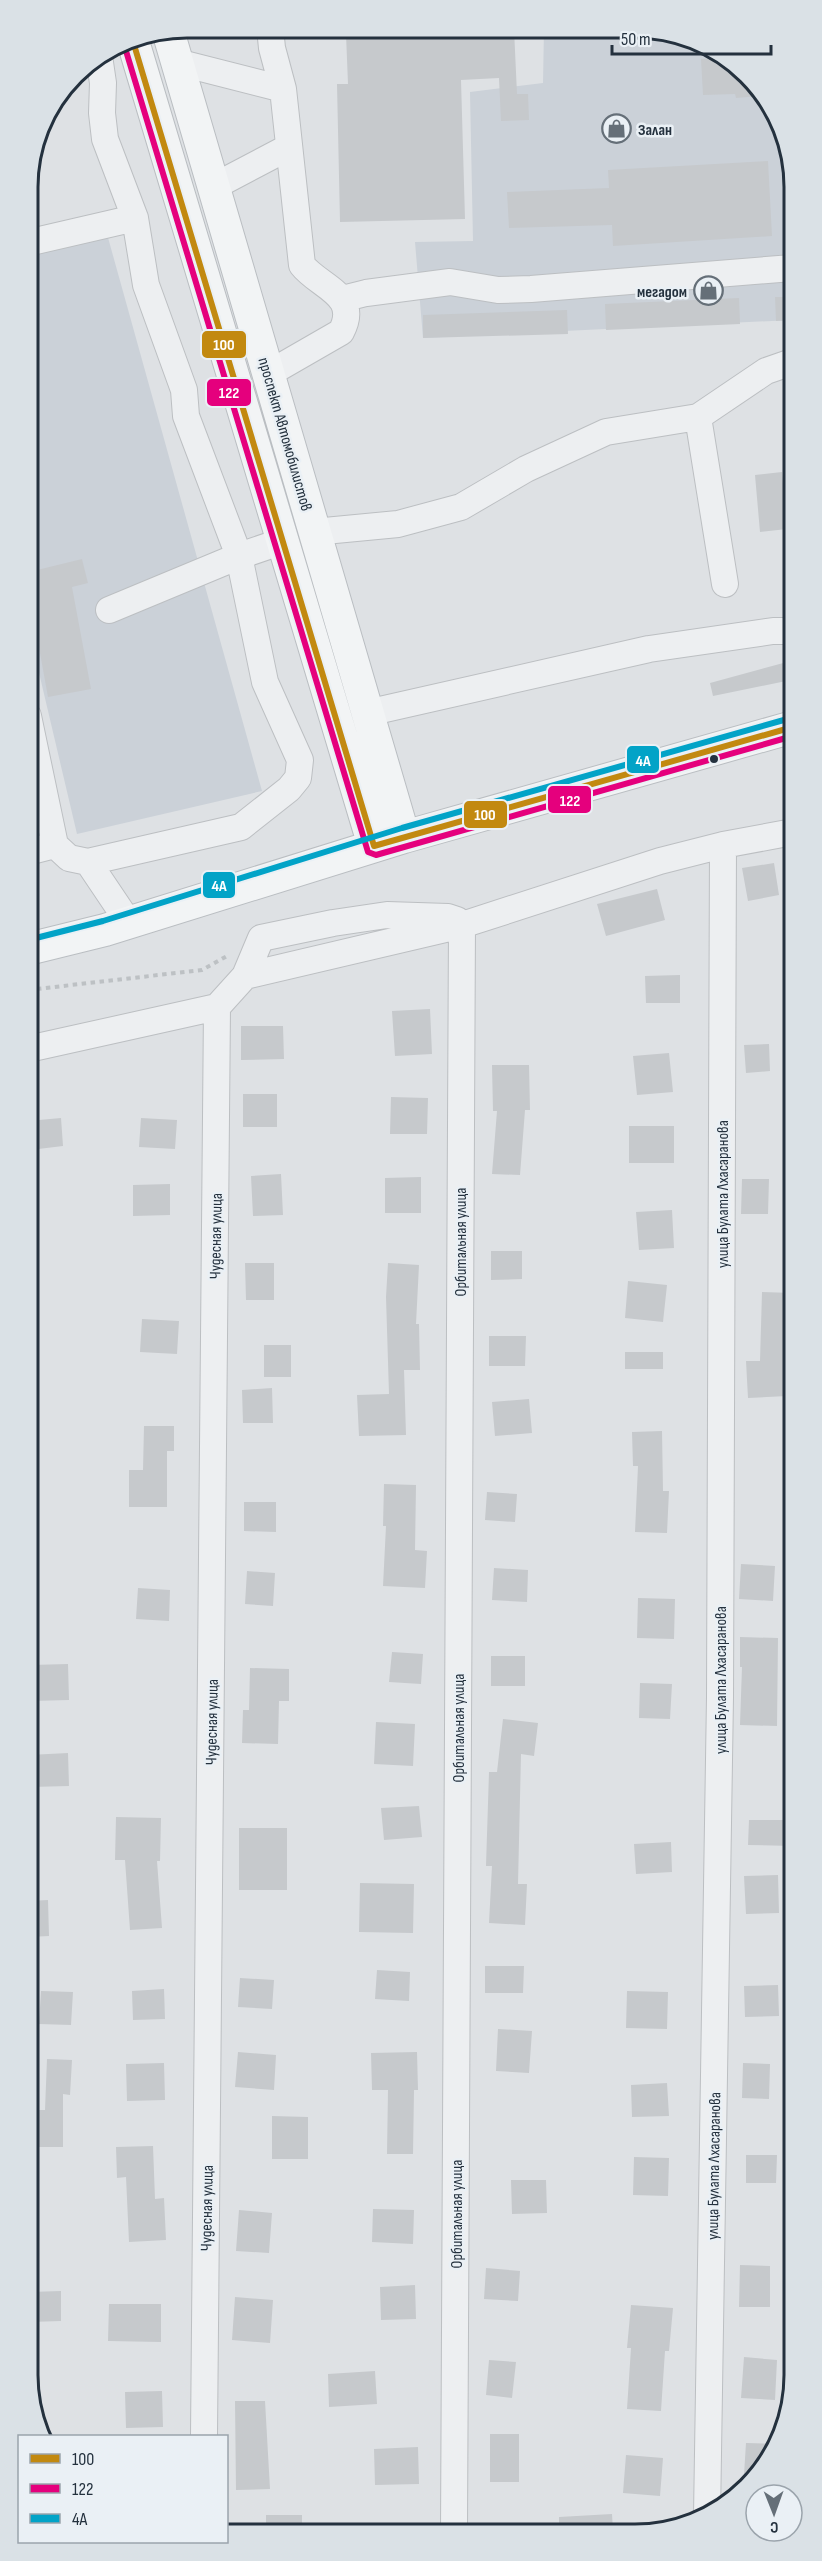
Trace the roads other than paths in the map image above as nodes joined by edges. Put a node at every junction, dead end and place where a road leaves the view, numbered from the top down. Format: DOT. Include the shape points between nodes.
graph roads {
  1 [pos="271,38"];
  2 [pos="170,39"];
  3 [pos="135,47"];
  4 [pos="177,62"];
  5 [pos="100,66"];
  6 [pos="283,89"];
  7 [pos="289,147"];
  8 [pos="213,187"];
  9 [pos="135,218"];
  10 [pos="38,240"];
  11 [pos="784,269"];
  12 [pos="342,299"];
  13 [pos="784,365"];
  14 [pos="268,374"];
  15 [pos="698,417"];
  16 [pos="314,532"];
  17 [pos="283,542"];
  18 [pos="239,556"];
  19 [pos="724,584"];
  20 [pos="109,610"];
  21 [pos="784,631"];
  22 [pos="367,713"];
  23 [pos="784,730"];
  24 [pos="38,764"];
  25 [pos="784,834"];
  26 [pos="404,837"];
  27 [pos="55,845"];
  28 [pos="723,845"];
  29 [pos="374,846"];
  30 [pos="38,849"];
  31 [pos="88,862"];
  32 [pos="129,923"];
  33 [pos="462,925"];
  34 [pos="38,946"];
  35 [pos="245,976"];
  36 [pos="217,1007"];
  37 [pos="38,1047"];
  38 [pos="204,2435"];
  39 [pos="707,2505"];
  40 [pos="454,2524"];
  1 -- 6 [label="street"];
  2 -- 4 [label="main road, проспект Автомобилистов"];
  3 -- 17 [label="main road, проспект Автомобилистов"];
  4 -- 6 [label="street"];
  4 -- 8 [label="main road, проспект Автомобилистов"];
  5 -- 9 [label="street" via="105,139"];
  6 -- 7 [label="street"];
  7 -- 8 [label="street"];
  7 -- 12 [label="street" via="302,265"];
  8 -- 14 [label="main road, проспект Автомобилистов"];
  9 -- 10 [label="street"];
  9 -- 18 [label="street" via="146,285 184,390 186,416"];
  11 -- 12 [label="street" via="531,289 498,290 450,282"];
  12 -- 14 [label="street" via="347,313 341,332"];
  13 -- 15 [label="street" via="766,371"];
  14 -- 16 [label="main road, проспект Автомобилистов"];
  15 -- 16 [label="street" via="606,432 526,469 461,507 398,524"];
  15 -- 19 [label="street"];
  16 -- 22 [label="main road, проспект Автомобилистов"];
  17 -- 18 [label="street"];
  17 -- 29 [label="main road, проспект Автомобилистов"];
  18 -- 20 [label="street"];
  18 -- 31 [label="street" via="265,682 300,760 298,778 241,827"];
  21 -- 22 [label="street" via="649,649"];
  22 -- 26 [label="main road, проспект Автомобилистов"];
  23 -- 26 [label="main road"];
  24 -- 27 [label="street"];
  25 -- 28 [label="street"];
  26 -- 29 [label="main road"];
  27 -- 30 [label="street"];
  27 -- 31 [label="street" via="69,858"];
  28 -- 33 [label="street" via="660,861"];
  28 -- 39 [label="street, улица Булата Лхасаранова" via="720,1697"];
  29 -- 32 [label="main road"];
  31 -- 32 [label="street"];
  32 -- 34 [label="main road"];
  33 -- 35 [label="street"];
  33 -- 35 [label="street" via="448,917 387,915 261,938"];
  33 -- 40 [label="street, Орбитальная улица"];
  35 -- 36 [label="street"];
  36 -- 37 [label="street"];
  36 -- 38 [label="street, Чудесная улица"];
}
